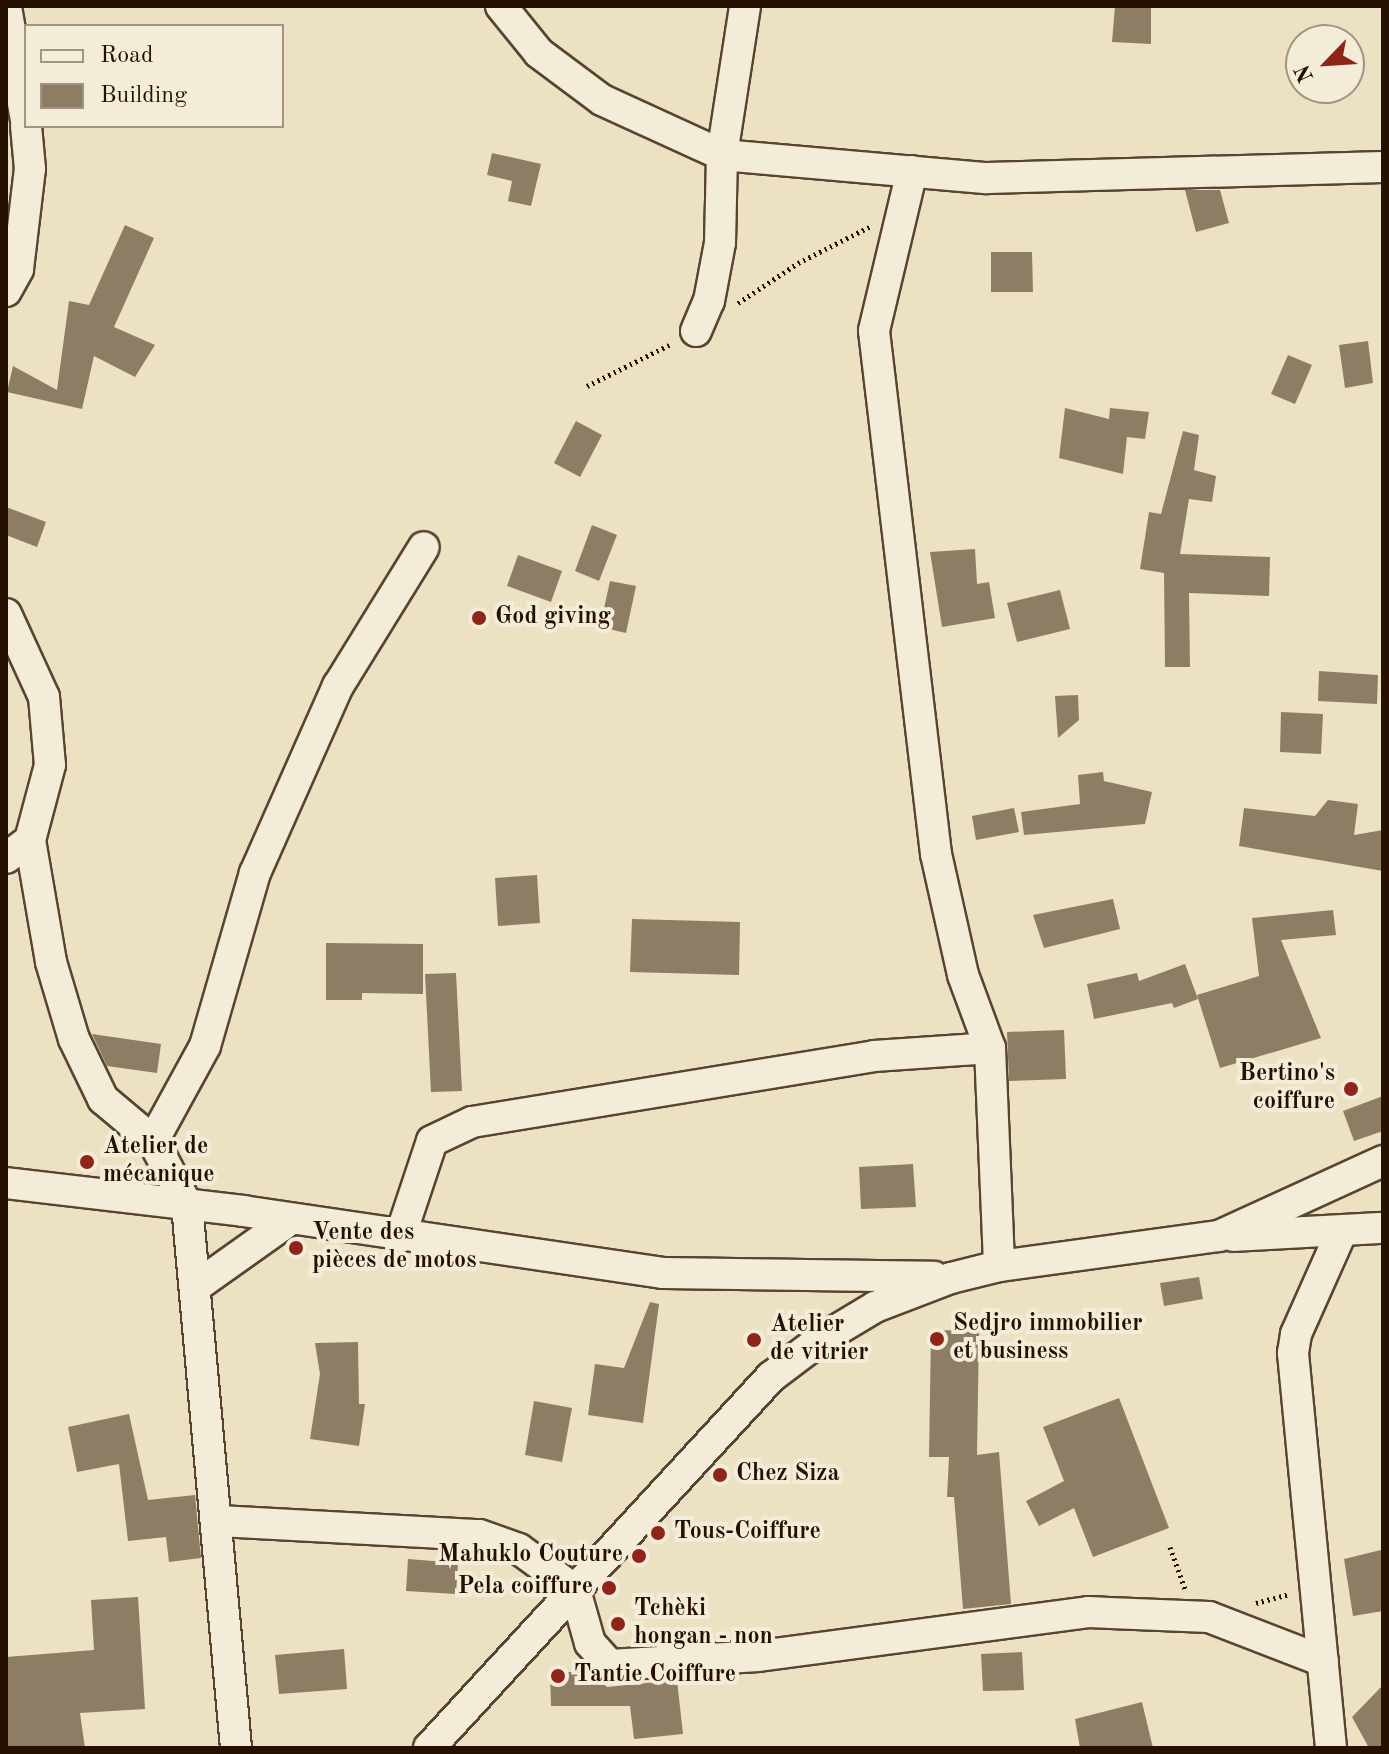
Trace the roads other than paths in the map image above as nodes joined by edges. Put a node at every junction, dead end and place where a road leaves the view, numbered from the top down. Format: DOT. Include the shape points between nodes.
graph roads {
  1 [pos="501,6"];
  2 [pos="745,6"];
  3 [pos="6,7"];
  4 [pos="24,111"];
  5 [pos="26,128"];
  6 [pos="722,155"];
  7 [pos="1383,167"];
  8 [pos="912,171"];
  9 [pos="6,291"];
  10 [pos="696,331"];
  11 [pos="424,547"];
  12 [pos="6,614"];
  13 [pos="30,840"];
  14 [pos="6,858"];
  15 [pos="990,1048"];
  16 [pos="153,1141"];
  17 [pos="1383,1161"];
  18 [pos="6,1183"];
  19 [pos="187,1205"];
  20 [pos="291,1219"];
  21 [pos="1383,1228"];
  22 [pos="1341,1233"];
  23 [pos="1219,1236"];
  24 [pos="400,1237"];
  25 [pos="999,1266"];
  26 [pos="951,1278"];
  27 [pos="198,1285"];
  28 [pos="219,1521"];
  29 [pos="575,1590"];
  30 [pos="1323,1661"];
  31 [pos="236,1748"];
  32 [pos="429,1748"];
  33 [pos="1331,1748"];
  1 -- 6 [label="street" via="539,53 602,100"];
  2 -- 6 [label="street"];
  3 -- 4 [label="street"];
  5 -- 9 [label="street" via="30,169 18,269"];
  6 -- 8 [label="street"];
  6 -- 10 [label="street" via="720,243 709,301"];
  7 -- 8 [label="street" via="987,178"];
  8 -- 15 [label="street" via="874,331 936,854 963,975"];
  11 -- 16 [label="street" via="338,686 255,873 205,1046"];
  12 -- 13 [label="street" via="44,697 50,765"];
  13 -- 14 [label="street"];
  13 -- 16 [label="street" via="51,962 74,1039 103,1099"];
  15 -- 24 [label="street" via="874,1056 472,1122 432,1141"];
  15 -- 25 [label="street"];
  16 -- 19 [label="street"];
  17 -- 23 [label="street"];
  18 -- 19 [label="street"];
  19 -- 20 [label="street"];
  19 -- 27 [label="street"];
  20 -- 24 [label="street"];
  20 -- 27 [label="street"];
  21 -- 22 [label="street"];
  22 -- 23 [label="street"];
  22 -- 30 [label="street" via="1296,1334 1293,1353"];
  23 -- 25 [label="street"];
  24 -- 26 [label="street" via="662,1273"];
  25 -- 26 [label="street"];
  26 -- 29 [label="street" via="875,1307 771,1377"];
  27 -- 28 [label="street"];
  28 -- 29 [label="street" via="480,1535 519,1549"];
  28 -- 31 [label="street"];
  29 -- 30 [label="street" via="590,1643 610,1665 759,1656 1088,1612 1202,1617"];
  29 -- 32 [label="street"];
  30 -- 33 [label="street"];
}
